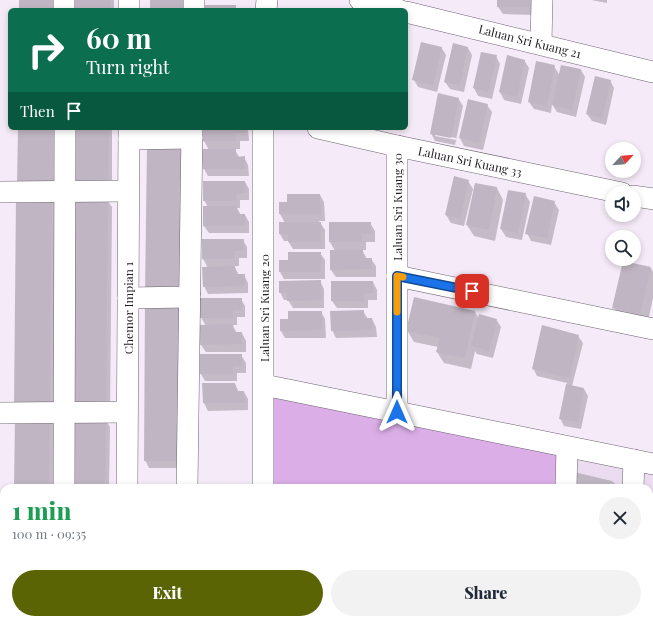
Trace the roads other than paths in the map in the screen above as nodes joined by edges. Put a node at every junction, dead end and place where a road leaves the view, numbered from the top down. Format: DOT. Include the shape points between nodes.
graph roads {
  1 [pos="360,0"];
  2 [pos="542,0"];
  3 [pos="404,8"];
  4 [pos="410,9"];
  5 [pos="541,43"];
  6 [pos="653,72"];
  7 [pos="64,130"];
  8 [pos="263,130"];
  9 [pos="327,130"];
  10 [pos="192,133"];
  11 [pos="129,134"];
  12 [pos="397,146"];
  13 [pos="605,189"];
  14 [pos="65,191"];
  15 [pos="128,191"];
  16 [pos="0,192"];
  17 [pos="641,197"];
  18 [pos="653,200"];
  19 [pos="397,276"];
  20 [pos="190,297"];
  21 [pos="128,298"];
  22 [pos="653,329"];
  23 [pos="264,386"];
  24 [pos="64,412"];
  25 [pos="128,412"];
  26 [pos="397,412"];
  27 [pos="0,413"];
  28 [pos="567,447"];
  29 [pos="643,462"];
  30 [pos="64,484"];
  31 [pos="127,484"];
  32 [pos="187,484"];
  33 [pos="263,484"];
  34 [pos="566,484"];
  35 [pos="635,484"];
  1 -- 3 [label="street, Laluan Sri Kuang 21"];
  2 -- 5 [label="street"];
  4 -- 5 [label="street, Laluan Sri Kuang 21"];
  5 -- 6 [label="street, Laluan Sri Kuang 21"];
  7 -- 14 [label="street"];
  8 -- 23 [label="street, Laluan Sri Kuang 20"];
  9 -- 12 [label="street, Laluan Sri Kuang 33"];
  10 -- 11 [label="street"];
  10 -- 20 [label="street"];
  11 -- 15 [label="street, Chemor Impian 1"];
  12 -- 13 [label="street, Laluan Sri Kuang 33"];
  12 -- 19 [label="street, Laluan Sri Kuang 30"];
  14 -- 15 [label="street"];
  14 -- 16 [label="street"];
  14 -- 24 [label="street"];
  15 -- 21 [label="street, Chemor Impian 1"];
  17 -- 18 [label="street"];
  19 -- 22 [label="street"];
  19 -- 26 [label="street, Laluan Sri Kuang 30"];
  20 -- 21 [label="street"];
  20 -- 32 [label="street"];
  21 -- 25 [label="street, Chemor Impian 1"];
  23 -- 26 [label="street"];
  23 -- 33 [label="street, Laluan Sri Kuang 20"];
  24 -- 25 [label="street"];
  24 -- 27 [label="street"];
  24 -- 30 [label="street"];
  25 -- 31 [label="street, Chemor Impian 1"];
  26 -- 28 [label="street"];
  28 -- 29 [label="street"];
  28 -- 34 [label="street"];
  29 -- 35 [label="street"];
}
